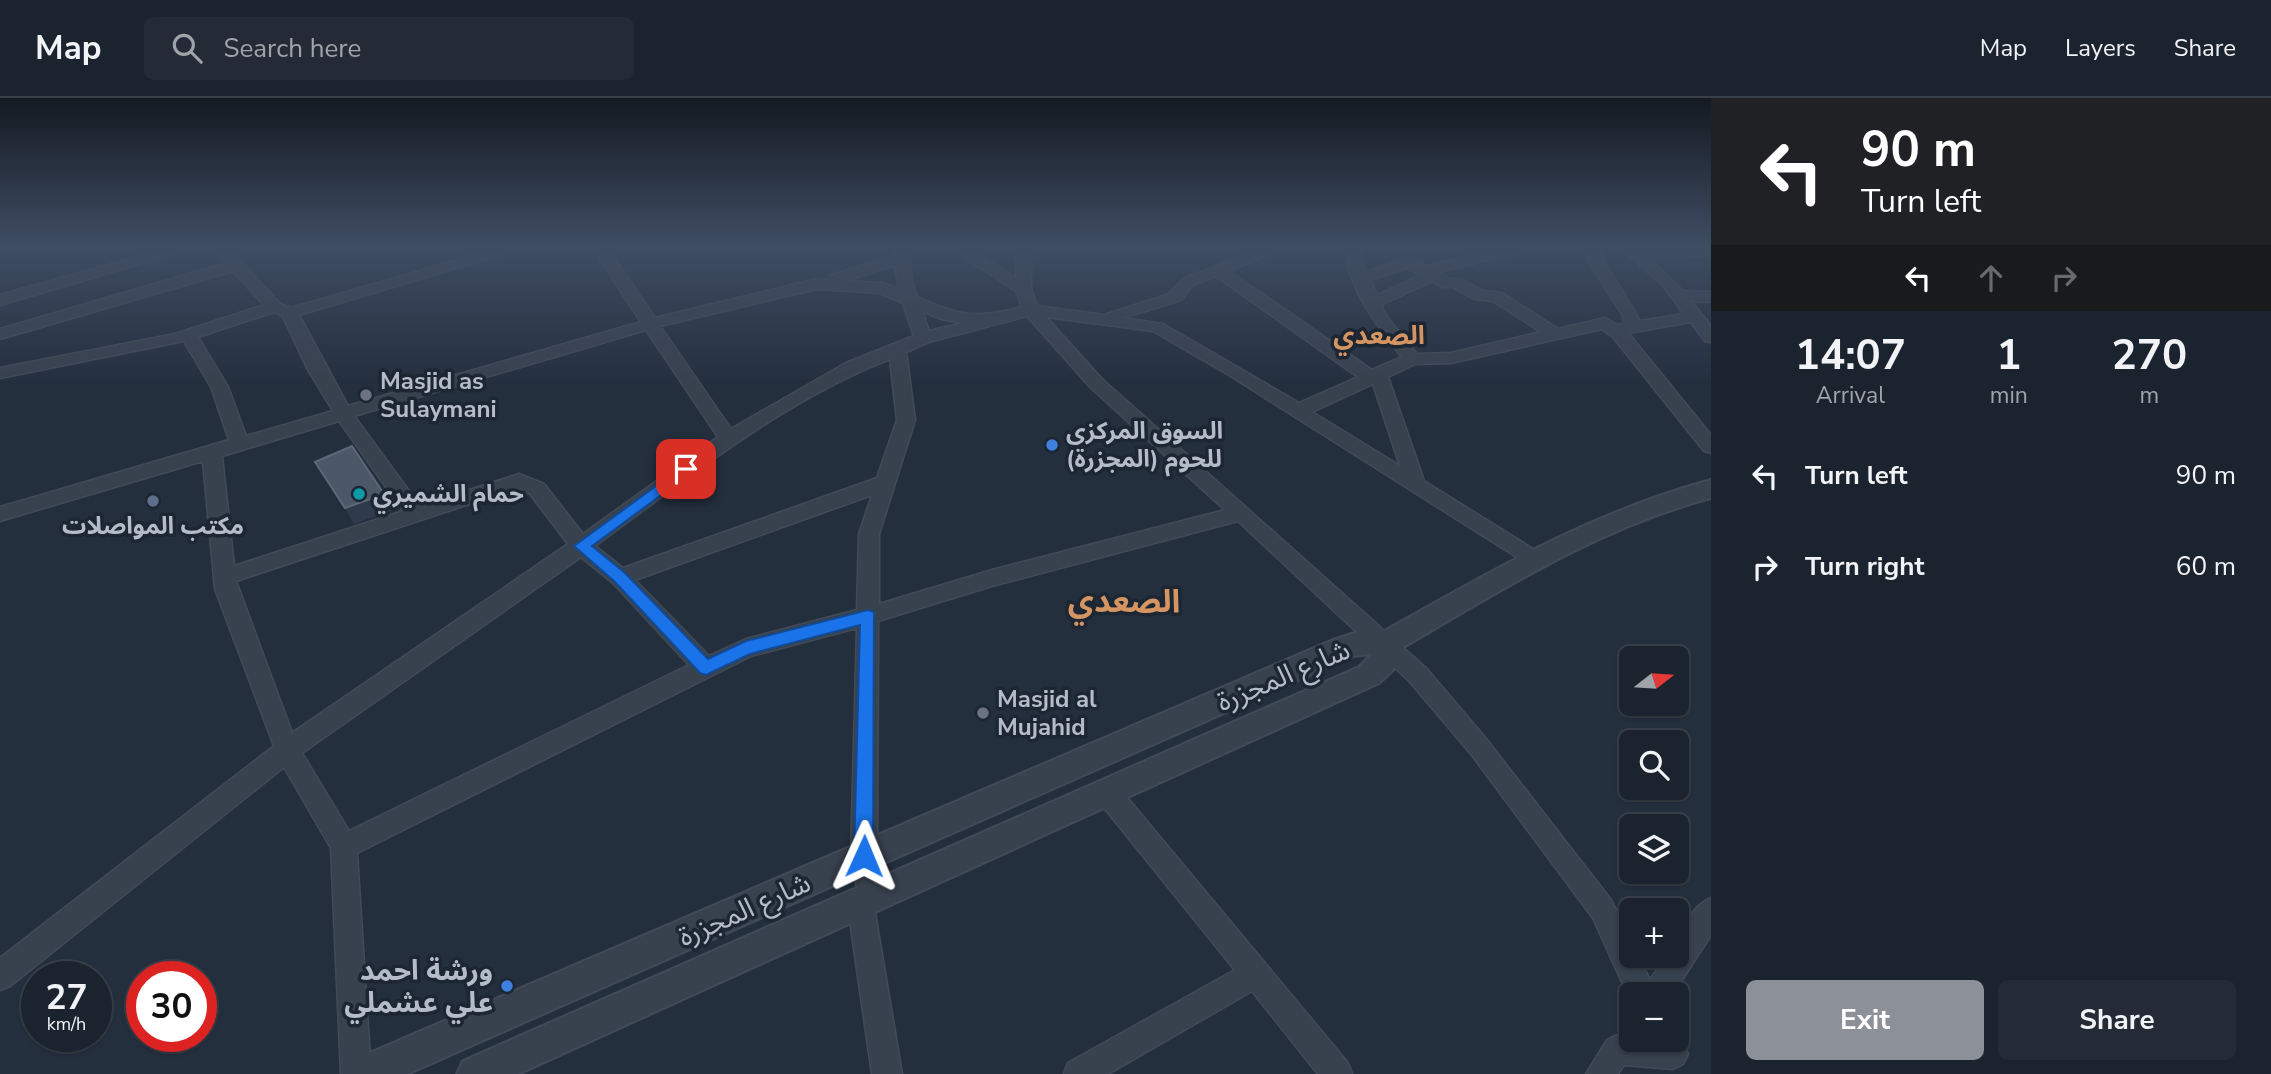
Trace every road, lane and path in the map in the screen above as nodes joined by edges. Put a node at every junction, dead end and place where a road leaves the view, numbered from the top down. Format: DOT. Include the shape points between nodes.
graph roads {
  1 [pos="28,292"];
  2 [pos="34,292"];
  3 [pos="143,292"];
  4 [pos="261,292"];
  5 [pos="353,292"];
  6 [pos="628,292"];
  7 [pos="785,292"];
  8 [pos="895,292"];
  9 [pos="908,292"];
  10 [pos="1024,292"];
  11 [pos="1180,292"];
  12 [pos="1250,292"];
  13 [pos="1368,292"];
  14 [pos="1394,292"];
  15 [pos="1472,292"];
  16 [pos="1616,292"];
  17 [pos="1675,292"];
  18 [pos="909,296"];
  19 [pos="1679,296"];
  20 [pos="1711,296"];
  21 [pos="0,300"];
  22 [pos="1373,303"];
  23 [pos="282,310"];
  24 [pos="1031,310"];
  25 [pos="1695,317"];
  26 [pos="1104,318"];
  27 [pos="46,319"];
  28 [pos="989,321"];
  29 [pos="650,324"];
  30 [pos="1626,329"];
  31 [pos="0,334"];
  32 [pos="1555,334"];
  33 [pos="188,335"];
  34 [pos="1711,337"];
  35 [pos="923,338"];
  36 [pos="897,349"];
  37 [pos="1412,359"];
  38 [pos="0,373"];
  39 [pos="1375,376"];
  40 [pos="1298,411"];
  41 [pos="342,415"];
  42 [pos="728,439"];
  43 [pos="240,445"];
  44 [pos="1711,447"];
  45 [pos="212,453"];
  46 [pos="885,483"];
  47 [pos="1415,484"];
  48 [pos="1711,489"];
  49 [pos="0,514"];
  50 [pos="1239,514"];
  51 [pos="416,515"];
  52 [pos="581,546"];
  53 [pos="1534,561"];
  54 [pos="224,577"];
  55 [pos="620,577"];
  56 [pos="868,616"];
  57 [pos="1387,643"];
  58 [pos="706,668"];
  59 [pos="286,750"];
  60 [pos="1106,792"];
  61 [pos="344,846"];
  62 [pos="864,856"];
  63 [pos="866,897"];
  64 [pos="1711,911"];
  65 [pos="1255,974"];
  66 [pos="0,976"];
  67 [pos="1636,982"];
  68 [pos="1665,982"];
  69 [pos="1673,1056"];
  70 [pos="356,1074"];
  71 [pos="364,1074"];
  72 [pos="476,1074"];
  73 [pos="887,1074"];
  74 [pos="1079,1074"];
  75 [pos="1337,1074"];
  76 [pos="1601,1074"];
  1 -- 21 [label="street"];
  2 -- 27 [label="street"];
  3 -- 27 [label="street"];
  4 -- 23 [label="street"];
  5 -- 23 [label="street"];
  6 -- 29 [label="street"];
  7 -- 29 [label="street"];
  8 -- 18 [label="street"];
  9 -- 18 [label="street"];
  10 -- 24 [label="street"];
  11 -- 26 [label="street" via="1175,297"];
  12 -- 39 [label="street"];
  13 -- 22 [label="street"];
  14 -- 22 [label="street"];
  15 -- 32 [label="street" via="1496,296"];
  16 -- 30 [label="street" via="1631,316"];
  17 -- 19 [label="street"];
  18 -- 28 [label="street" via="947,316"];
  18 -- 35 [label="street"];
  19 -- 20 [label="street"];
  19 -- 25 [label="street"];
  22 -- 37 [label="street" via="1379,318"];
  23 -- 33 [label="street"];
  23 -- 41 [label="street"];
  24 -- 26 [label="street"];
  24 -- 28 [label="street"];
  24 -- 50 [label="street" via="1096,383"];
  25 -- 30 [label="street"];
  25 -- 34 [label="street"];
  26 -- 40 [label="street" via="1157,327"];
  27 -- 31 [label="street"];
  28 -- 35 [label="street"];
  29 -- 41 [label="street"];
  29 -- 42 [label="street"];
  30 -- 32 [label="street" via="1605,323"];
  30 -- 44 [label="street"];
  32 -- 37 [label="street" via="1451,358"];
  33 -- 38 [label="street"];
  33 -- 43 [label="street" via="226,396"];
  35 -- 36 [label="street"];
  36 -- 42 [label="street" via="852,367"];
  36 -- 46 [label="street" via="906,420"];
  37 -- 39 [label="street"];
  39 -- 40 [label="street"];
  39 -- 47 [label="street"];
  40 -- 47 [label="street"];
  41 -- 43 [label="street"];
  41 -- 51 [label="street"];
  42 -- 52 [label="street"];
  43 -- 45 [label="street"];
  45 -- 49 [label="street"];
  45 -- 54 [label="street"];
  46 -- 55 [label="street"];
  46 -- 56 [label="street" via="869,534"];
  47 -- 53 [label="street"];
  48 -- 53 [label="street" via="1652,505"];
  50 -- 56 [label="street" via="992,578"];
  50 -- 57 [label="street"];
  51 -- 52 [label="street" via="519,481 537,489"];
  51 -- 54 [label="street"];
  52 -- 55 [label="street"];
  52 -- 59 [label="street"];
  53 -- 57 [label="street"];
  54 -- 59 [label="street"];
  55 -- 58 [label="street"];
  56 -- 58 [label="street" via="746,648"];
  56 -- 62 [label="street"];
  57 -- 60 [label="street, شارع المجزرة" via="1386,659 1369,675"];
  57 -- 62 [label="street, شارع المجزرة" via="1350,645"];
  57 -- 67 [label="street" via="1449,710 1602,909"];
  58 -- 61 [label="street"];
  59 -- 61 [label="street"];
  59 -- 66 [label="street"];
  60 -- 63 [label="street, شارع المجزرة"];
  60 -- 65 [label="street"];
  61 -- 70 [label="street"];
  62 -- 63 [label="street"];
  62 -- 71 [label="street, شارع المجزرة"];
  63 -- 72 [label="street, شارع المجزرة"];
  63 -- 73 [label="street"];
  64 -- 68 [label="street"];
  65 -- 74 [label="street"];
  65 -- 75 [label="street"];
  69 -- 76 [label="street" via="1617,1050"];
}
